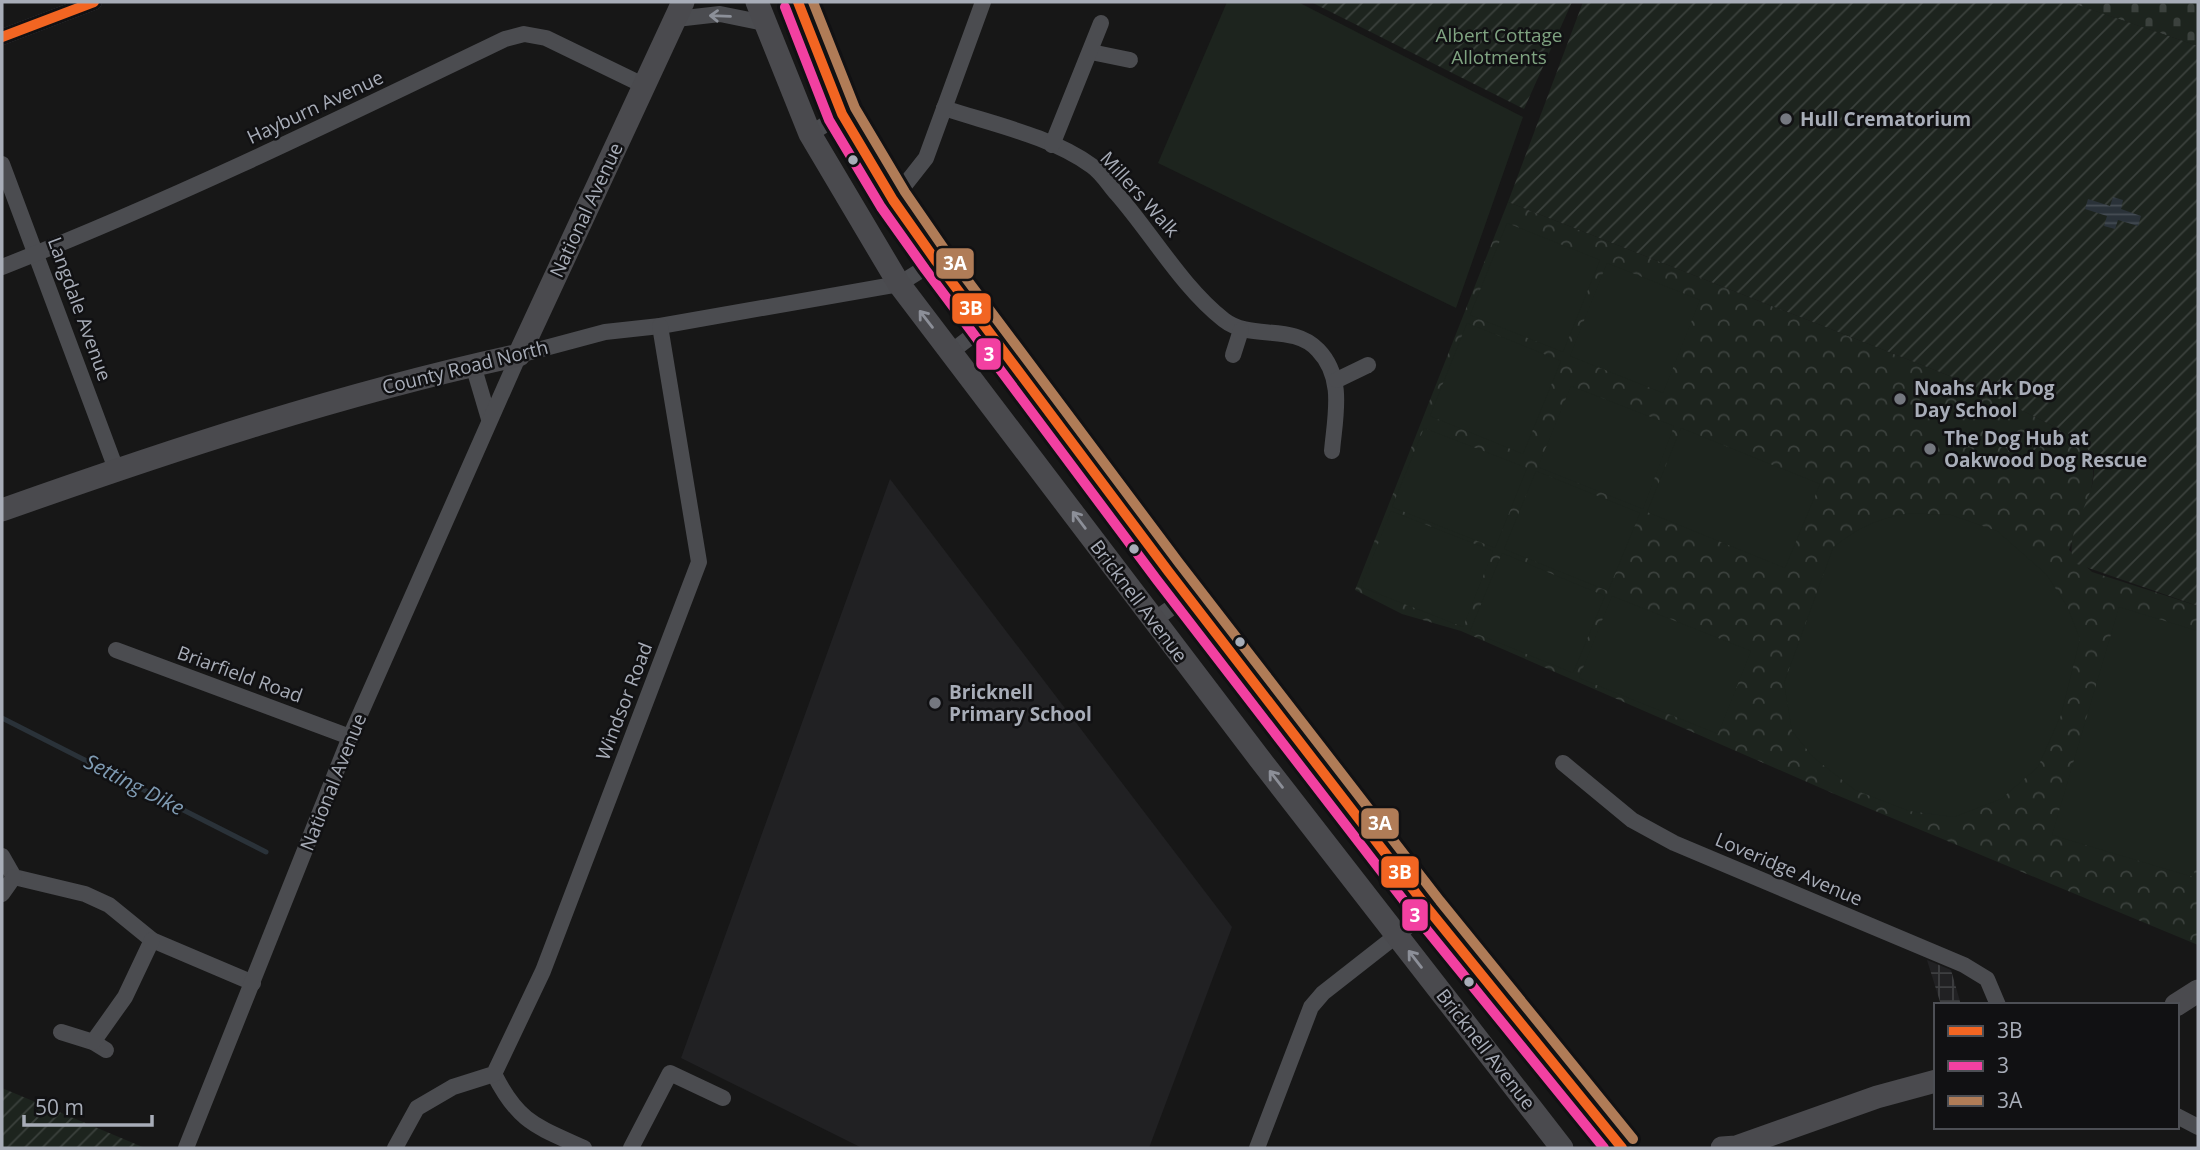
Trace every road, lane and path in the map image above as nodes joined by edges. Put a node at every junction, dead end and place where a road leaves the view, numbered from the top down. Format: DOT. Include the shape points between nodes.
graph roads {
  1 [pos="94,2"];
  2 [pos="798,2"];
  3 [pos="983,2"];
  4 [pos="680,10"];
  5 [pos="760,12"];
  6 [pos="1101,23"];
  7 [pos="2,37"];
  8 [pos="1091,52"];
  9 [pos="1130,60"];
  10 [pos="645,86"];
  11 [pos="944,108"];
  12 [pos="842,114"];
  13 [pos="810,134"];
  14 [pos="1052,145"];
  15 [pos="2,164"];
  16 [pos="893,200"];
  17 [pos="37,253"];
  18 [pos="936,261"];
  19 [pos="2,267"];
  20 [pos="899,284"];
  21 [pos="986,325"];
  22 [pos="660,326"];
  23 [pos="1241,330"];
  24 [pos="951,352"];
  25 [pos="519,355"];
  26 [pos="1233,355"];
  27 [pos="473,365"];
  28 [pos="1368,365"];
  29 [pos="1336,380"];
  30 [pos="489,419"];
  31 [pos="1332,451"];
  32 [pos="116,469"];
  33 [pos="2,510"];
  34 [pos="1188,596"];
  35 [pos="1154,620"];
  36 [pos="116,650"];
  37 [pos="350,737"];
  38 [pos="1563,763"];
  39 [pos="2,856"];
  40 [pos="14,877"];
  41 [pos="2,894"];
  42 [pos="1429,910"];
  43 [pos="1396,934"];
  44 [pos="152,940"];
  45 [pos="253,983"];
  46 [pos="2198,991"];
  47 [pos="1997,1003"];
  48 [pos="2179,1003"];
  49 [pos="61,1032"];
  50 [pos="494,1074"];
  51 [pos="1934,1082"];
  52 [pos="723,1098"];
  53 [pos="2179,1117"];
  54 [pos="2198,1127"];
  55 [pos="186,1148"];
  56 [pos="395,1148"];
  57 [pos="584,1148"];
  58 [pos="631,1148"];
  59 [pos="1257,1148"];
  60 [pos="1562,1148"];
  61 [pos="1622,1148"];
  62 [pos="1731,1148"];
  1 -- 7 [label="street"];
  2 -- 12 [label="street"];
  3 -- 11 [label="street"];
  5 -- 4 [label="street, Bricknell Avenue, one-way"];
  4 -- 10 [label="street, National Avenue"];
  5 -- 13 [label="street, Bricknell Avenue"];
  6 -- 8 [label="street"];
  8 -- 9 [label="street"];
  8 -- 14 [label="street"];
  10 -- 17 [label="street, Hayburn Avenue" via="546,38 524,34"];
  10 -- 25 [label="street, National Avenue"];
  11 -- 14 [label="street, Millers Walk"];
  11 -- 16 [label="street" via="926,158"];
  12 -- 13 [label="street"];
  12 -- 16 [label="street"];
  13 -- 20 [label="street, Bricknell Avenue"];
  14 -- 23 [label="street, Millers Walk" via="1093,167 1191,286 1224,320"];
  15 -- 17 [label="street, Langdale Avenue"];
  16 -- 18 [label="street"];
  17 -- 19 [label="street, Hayburn Avenue"];
  17 -- 32 [label="street, Langdale Avenue"];
  18 -- 20 [label="street, County Road North"];
  18 -- 21 [label="street"];
  20 -- 22 [label="street, County Road North"];
  24 -- 20 [label="street, Bricknell Avenue, one-way"];
  21 -- 24 [label="street"];
  21 -- 34 [label="street"];
  22 -- 25 [label="street, County Road North" via="605,332"];
  22 -- 50 [label="street, Windsor Road" via="699,562 543,971"];
  23 -- 26 [label="street"];
  23 -- 29 [label="street" via="1291,334 1318,349"];
  35 -- 24 [label="street, Bricknell Avenue, one-way"];
  25 -- 27 [label="street, County Road North"];
  25 -- 30 [label="street, National Avenue"];
  27 -- 30 [label="street"];
  27 -- 32 [label="street, County Road North" via="405,381"];
  28 -- 29 [label="street"];
  29 -- 31 [label="street"];
  30 -- 37 [label="street, National Avenue"];
  32 -- 33 [label="street, County Road North"];
  34 -- 35 [label="street"];
  34 -- 42 [label="street"];
  43 -- 35 [label="street, Bricknell Avenue, one-way"];
  36 -- 37 [label="street, Briarfield Road"];
  37 -- 45 [label="street, National Avenue"];
  38 -- 47 [label="street, Loveridge Avenue" via="1632,820 1674,844 1964,965 1987,979"];
  39 -- 40 [label="street"];
  40 -- 41 [label="street"];
  40 -- 44 [label="street" via="85,894 109,905"];
  42 -- 43 [label="street"];
  42 -- 61 [label="street"];
  43 -- 59 [label="street" via="1311,1007"];
  60 -- 43 [label="street, Bricknell Avenue, one-way"];
  44 -- 45 [label="street"];
  44 -- 49 [label="street" via="100,1046"];
  45 -- 55 [label="street, National Avenue"];
  46 -- 48 [label="street"];
  50 -- 56 [label="street" via="453,1087 417,1108"];
  50 -- 57 [label="street" via="508,1101 526,1121"];
  51 -- 62 [label="street"];
  52 -- 58 [label="street" via="670,1073"];
  53 -- 54 [label="street"];
}
